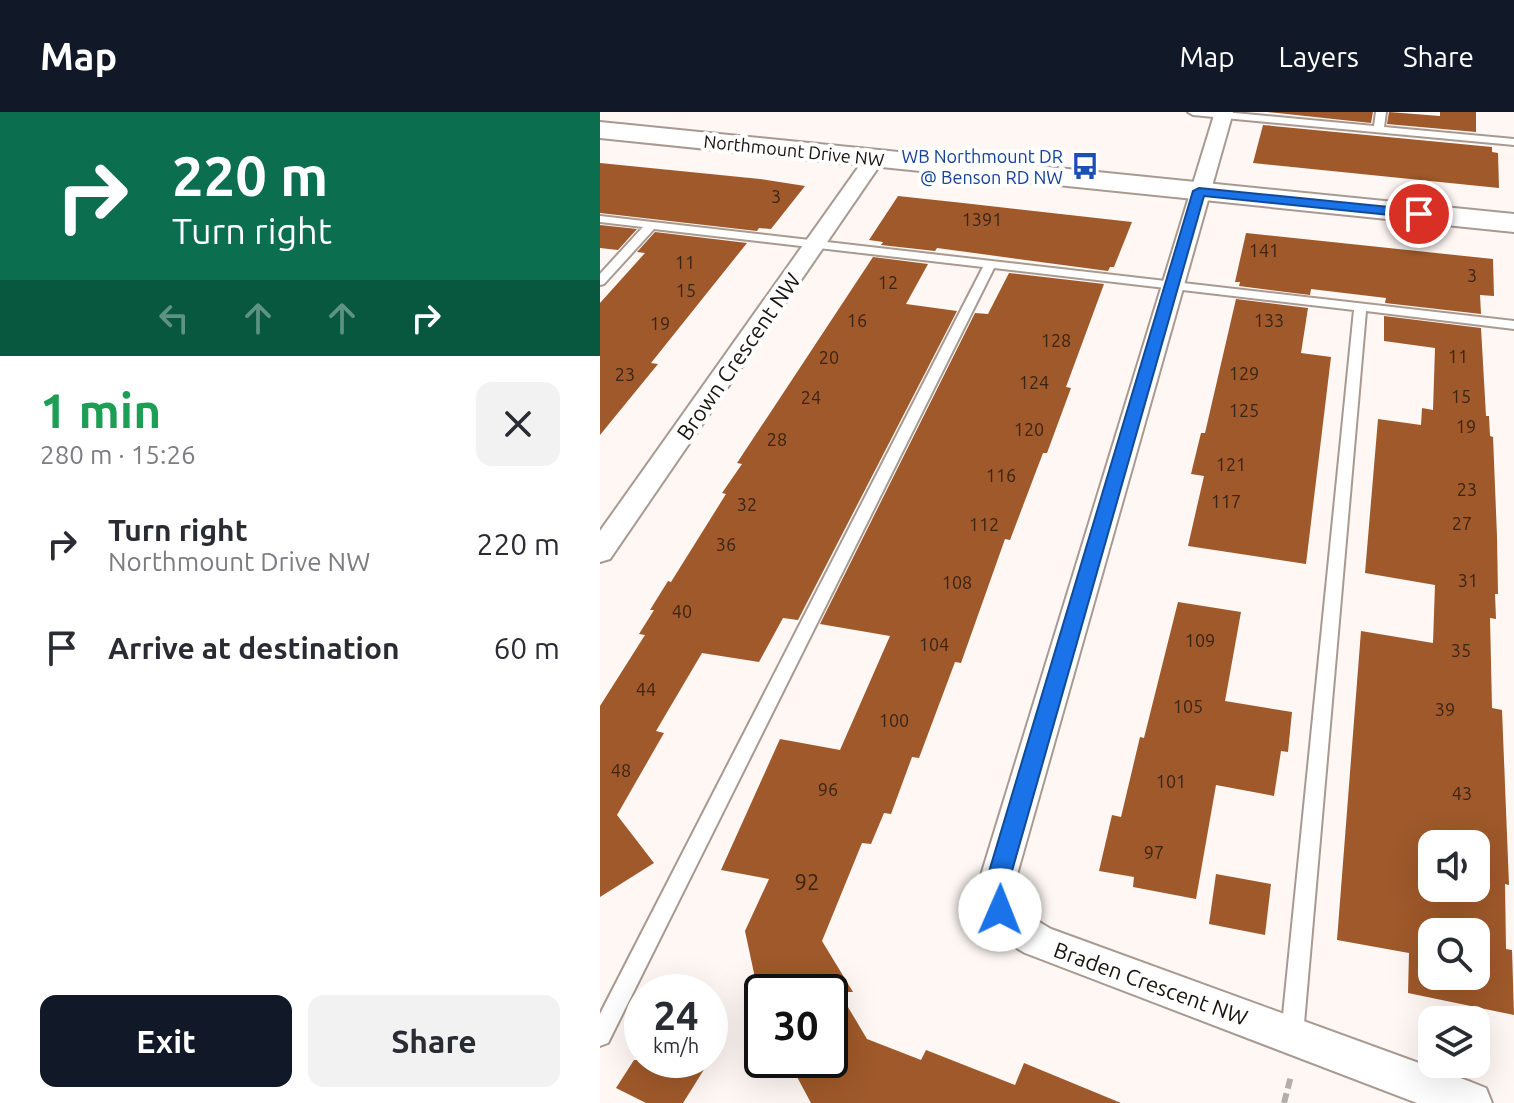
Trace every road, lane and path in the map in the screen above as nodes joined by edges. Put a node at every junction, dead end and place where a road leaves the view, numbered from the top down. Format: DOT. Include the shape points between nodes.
graph roads {
  1 [pos="1193,112"];
  2 [pos="1381,112"];
  3 [pos="1223,113"];
  4 [pos="1379,129"];
  5 [pos="600,130"];
  6 [pos="1514,142"];
  7 [pos="874,159"];
  8 [pos="1199,191"];
  9 [pos="600,219"];
  10 [pos="1514,223"];
  11 [pos="651,225"];
  12 [pos="815,245"];
  13 [pos="990,264"];
  14 [pos="600,281"];
  15 [pos="1170,286"];
  16 [pos="1360,308"];
  17 [pos="1514,325"];
  18 [pos="600,552"];
  19 [pos="1292,1035"];
  20 [pos="600,1036"];
  21 [pos="1471,1103"];
  1 -- 3 [label="lane"];
  2 -- 4 [label="lane"];
  3 -- 4 [label="lane"];
  3 -- 8 [label="street, Braden Crescent NW"];
  4 -- 6 [label="lane"];
  5 -- 7 [label="street, Northmount Drive NW"];
  7 -- 8 [label="street, Northmount Drive NW"];
  7 -- 12 [label="street, Brown Crescent NW"];
  8 -- 10 [label="street, Northmount Drive NW"];
  8 -- 15 [label="street, Braden Crescent NW"];
  9 -- 11 [label="lane"];
  11 -- 12 [label="lane"];
  11 -- 14 [label="lane"];
  12 -- 13 [label="lane"];
  12 -- 18 [label="street, Brown Crescent NW"];
  13 -- 15 [label="lane"];
  13 -- 20 [label="lane"];
  15 -- 16 [label="lane"];
  15 -- 19 [label="street, Braden Crescent NW" via="996,885 1000,910 1013,928 1038,941"];
  16 -- 17 [label="lane"];
  16 -- 19 [label="lane"];
  19 -- 21 [label="street, Braden Crescent NW"];
}
